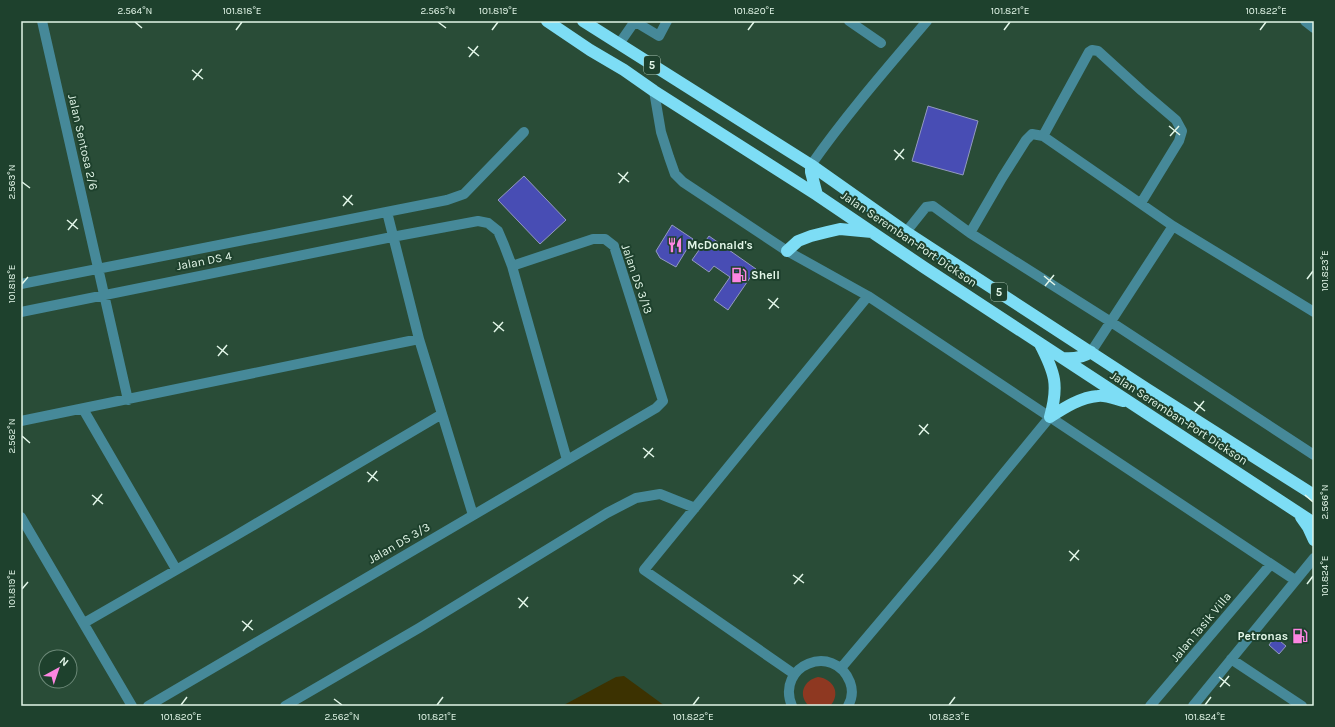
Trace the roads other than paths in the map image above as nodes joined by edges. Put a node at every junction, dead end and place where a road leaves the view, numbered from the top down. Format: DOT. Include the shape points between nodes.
graph roads {
  1 [pos="42,21"];
  2 [pos="547,21"];
  3 [pos="583,21"];
  4 [pos="634,21"];
  5 [pos="667,21"];
  6 [pos="849,21"];
  7 [pos="927,21"];
  8 [pos="1305,21"];
  9 [pos="1314,28"];
  10 [pos="881,43"];
  11 [pos="619,44"];
  12 [pos="590,50"];
  13 [pos="624,70"];
  14 [pos="654,91"];
  15 [pos="524,132"];
  16 [pos="1043,136"];
  17 [pos="811,165"];
  18 [pos="788,176"];
  19 [pos="817,195"];
  20 [pos="1141,203"];
  21 [pos="387,212"];
  22 [pos="1173,226"];
  23 [pos="873,232"];
  24 [pos="906,232"];
  25 [pos="970,233"];
  26 [pos="392,237"];
  27 [pos="787,251"];
  28 [pos="512,266"];
  29 [pos="98,269"];
  30 [pos="21,284"];
  31 [pos="104,294"];
  32 [pos="868,296"];
  33 [pos="21,312"];
  34 [pos="1314,312"];
  35 [pos="1111,322"];
  36 [pos="419,339"];
  37 [pos="1040,343"];
  38 [pos="1091,352"];
  39 [pos="1063,358"];
  40 [pos="1103,385"];
  41 [pos="128,400"];
  42 [pos="663,401"];
  43 [pos="1130,402"];
  44 [pos="83,409"];
  45 [pos="442,414"];
  46 [pos="1050,417"];
  47 [pos="21,421"];
  48 [pos="1314,455"];
  49 [pos="567,460"];
  50 [pos="1314,495"];
  51 [pos="695,508"];
  52 [pos="1297,512"];
  53 [pos="473,515"];
  54 [pos="21,517"];
  55 [pos="1314,523"];
  56 [pos="1314,540"];
  57 [pos="1314,558"];
  58 [pos="1271,564"];
  59 [pos="176,569"];
  60 [pos="1295,580"];
  61 [pos="84,623"];
  62 [pos="1231,659"];
  63 [pos="841,668"];
  64 [pos="794,674"];
  65 [pos="132,706"];
  66 [pos="148,706"];
  67 [pos="285,706"];
  68 [pos="792,706"];
  69 [pos="848,706"];
  70 [pos="1150,706"];
  71 [pos="1193,706"];
  72 [pos="1302,706"];
  1 -- 29 [label="street, Jalan Sentosa 2/6"];
  2 -- 12 [label="highway, Jalan Seremban-Port Dickson / 5"];
  3 -- 11 [label="highway, Jalan Seremban-Port Dickson / 5"];
  4 -- 5 [label="street" via="659,36"];
  4 -- 11 [label="street"];
  6 -- 10 [label="street"];
  7 -- 17 [label="street"];
  8 -- 9 [label="street"];
  11 -- 12 [label="highway" via="603,52 596,53"];
  11 -- 13 [label="highway"];
  11 -- 17 [label="highway, Jalan Seremban-Port Dickson / 5"];
  12 -- 13 [label="highway, Jalan Seremban-Port Dickson / 5"];
  13 -- 14 [label="highway, Jalan Seremban-Port Dickson / 5"];
  14 -- 18 [label="highway, Jalan Seremban-Port Dickson / 5"];
  14 -- 27 [label="street" via="661,132 675,174 683,182"];
  15 -- 21 [label="street, Jalan DS 4" via="464,194"];
  16 -- 20 [label="street"];
  16 -- 20 [label="street" via="1089,52 1098,51 1176,120 1182,131 1179,141"];
  16 -- 25 [label="street" via="1032,134 1026,140"];
  17 -- 18 [label="highway" via="799,174"];
  17 -- 19 [label="highway"];
  17 -- 24 [label="highway, Jalan Seremban-Port Dickson / 5"];
  18 -- 19 [label="highway, Jalan Seremban-Port Dickson / 5"];
  19 -- 23 [label="highway, Jalan Seremban-Port Dickson / 5"];
  20 -- 22 [label="street"];
  21 -- 26 [label="street"];
  21 -- 29 [label="street, Jalan DS 4"];
  22 -- 34 [label="street"];
  22 -- 35 [label="street"];
  23 -- 27 [label="highway" via="840,229 798,241"];
  23 -- 37 [label="highway, Jalan Seremban-Port Dickson / 5"];
  24 -- 25 [label="street" via="926,207 933,206"];
  24 -- 38 [label="highway, Jalan Seremban-Port Dickson / 5"];
  25 -- 35 [label="street"];
  26 -- 28 [label="street, Jalan DS 4" via="478,221 488,223 498,231"];
  26 -- 31 [label="street, Jalan DS 4"];
  26 -- 36 [label="street"];
  27 -- 32 [label="street"];
  28 -- 42 [label="street, Jalan DS 3/13" via="593,239 605,239 614,246"];
  28 -- 49 [label="street, Jalan DS 4"];
  29 -- 30 [label="street, Jalan DS 4"];
  29 -- 31 [label="street, Jalan Sentosa 2/6"];
  31 -- 33 [label="street, Jalan DS 4"];
  31 -- 41 [label="street, Jalan Sentosa 2/6"];
  32 -- 46 [label="street"];
  32 -- 51 [label="street"];
  35 -- 38 [label="street"];
  35 -- 48 [label="street"];
  36 -- 41 [label="street"];
  36 -- 45 [label="street"];
  37 -- 39 [label="highway, Jalan Seremban-Port Dickson / 5"];
  37 -- 46 [label="highway" via="1054,376 1055,392"];
  38 -- 39 [label="highway" via="1074,359"];
  38 -- 40 [label="highway"];
  38 -- 50 [label="highway, Jalan Seremban-Port Dickson / 5"];
  39 -- 40 [label="highway, Jalan Seremban-Port Dickson / 5"];
  40 -- 43 [label="highway, Jalan Seremban-Port Dickson / 5"];
  41 -- 44 [label="street"];
  42 -- 49 [label="street, Jalan DS 3/3" via="656,408"];
  43 -- 46 [label="highway" via="1099,396 1087,398"];
  43 -- 52 [label="highway, Jalan Seremban-Port Dickson / 5"];
  44 -- 47 [label="street"];
  44 -- 59 [label="street"];
  45 -- 53 [label="street"];
  45 -- 59 [label="street"];
  46 -- 58 [label="street"];
  46 -- 63 [label="street"];
  49 -- 53 [label="street, Jalan DS 3/3"];
  51 -- 64 [label="street" via="644,570"];
  51 -- 67 [label="street" via="660,494 636,498"];
  52 -- 55 [label="highway, Jalan Seremban-Port Dickson / 5"];
  52 -- 56 [label="highway"];
  53 -- 66 [label="street, Jalan DS 3/3"];
  54 -- 61 [label="street"];
  57 -- 60 [label="street"];
  58 -- 60 [label="street"];
  58 -- 70 [label="street, Jalan Tasik Villa"];
  59 -- 61 [label="street"];
  60 -- 62 [label="street"];
  61 -- 65 [label="street"];
  62 -- 71 [label="street"];
  62 -- 72 [label="street"];
  63 -- 64 [label="street" via="821,660 801,667"];
  63 -- 69 [label="street" via="851,685 852,694"];
  64 -- 68 [label="street" via="789,695"];
}
